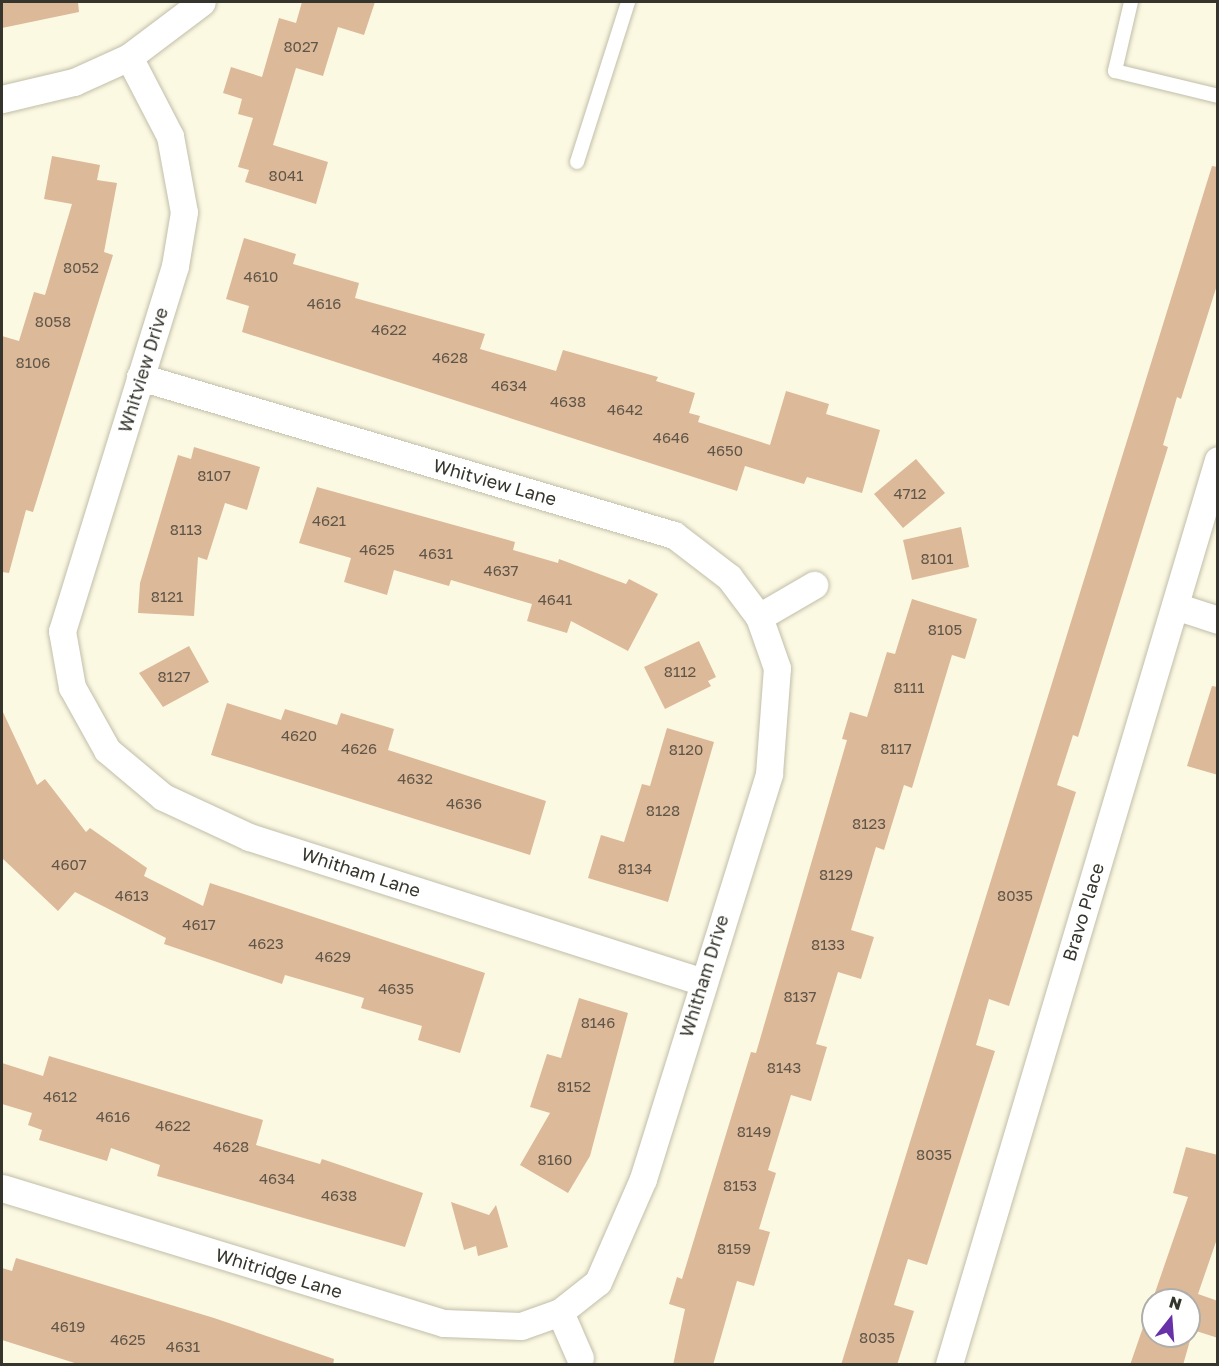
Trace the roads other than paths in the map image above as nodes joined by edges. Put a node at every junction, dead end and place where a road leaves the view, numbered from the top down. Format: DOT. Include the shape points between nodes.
graph roads {
  1 [pos="202,2"];
  2 [pos="628,2"];
  3 [pos="1131,2"];
  4 [pos="129,57"];
  5 [pos="1218,96"];
  6 [pos="2,99"];
  7 [pos="577,162"];
  8 [pos="140,377"];
  9 [pos="1218,460"];
  10 [pos="814,585"];
  11 [pos="1175,606"];
  12 [pos="759,617"];
  13 [pos="1218,620"];
  14 [pos="72,687"];
  15 [pos="702,982"];
  16 [pos="2,1188"];
  17 [pos="560,1312"];
  18 [pos="580,1358"];
  19 [pos="949,1365"];
  1 -- 4 [label="street"];
  2 -- 7 [label="lane"];
  3 -- 5 [label="lane" via="1115,71"];
  4 -- 6 [label="street" via="74,82"];
  4 -- 8 [label="street, Whitview Drive" via="170,136 183,198 178,255"];
  8 -- 12 [label="street, Whitview Lane" via="674,535 729,577"];
  8 -- 14 [label="street, Whitview Drive" via="62,631"];
  9 -- 11 [label="street, Bravo Place"];
  10 -- 12 [label="street"];
  11 -- 13 [label="street"];
  11 -- 19 [label="street, Bravo Place"];
  12 -- 15 [label="street, Whitham Drive" via="777,668 769,774"];
  14 -- 15 [label="street, Whitham Lane" via="107,750 163,797 249,837"];
  15 -- 17 [label="street, Whitham Drive" via="626,1221 598,1282"];
  16 -- 17 [label="street, Whitridge Lane" via="444,1323 521,1326"];
  17 -- 18 [label="street"];
}
